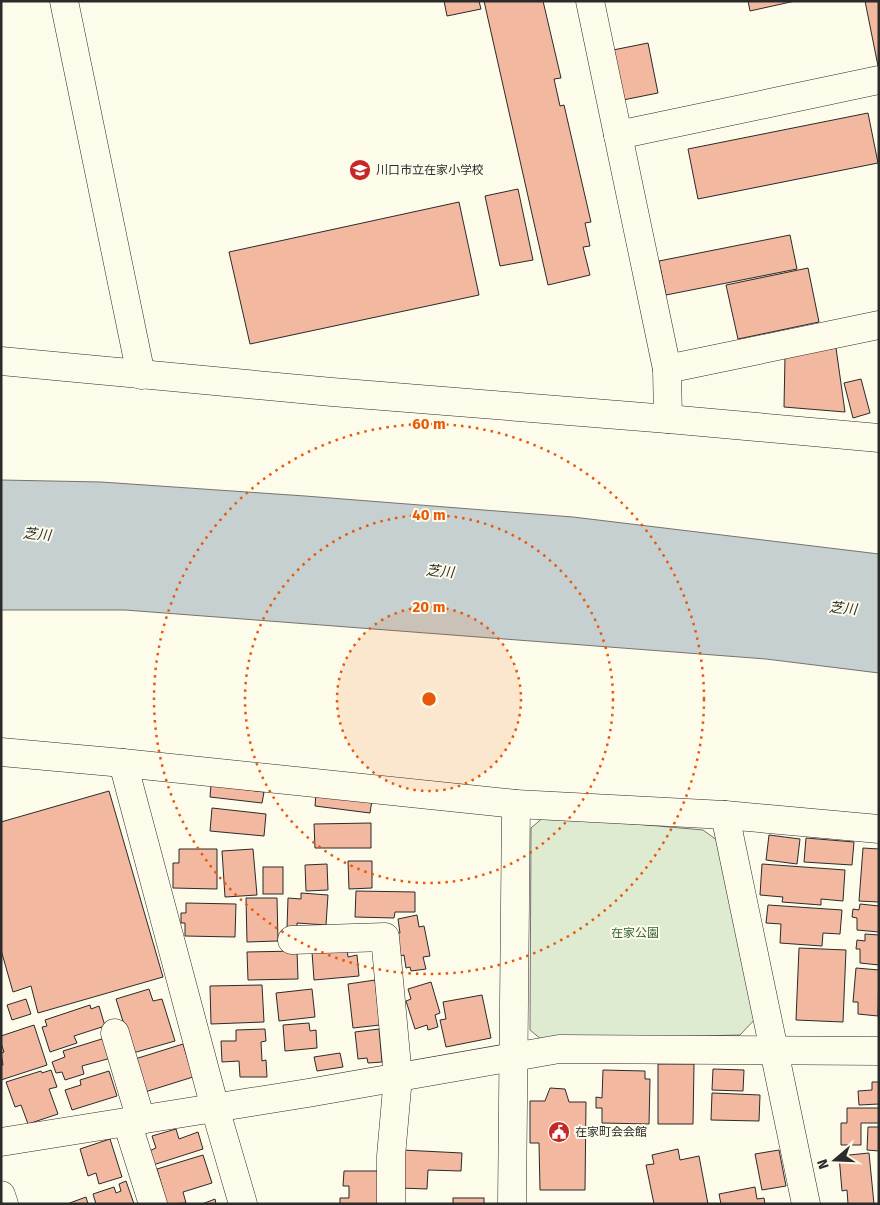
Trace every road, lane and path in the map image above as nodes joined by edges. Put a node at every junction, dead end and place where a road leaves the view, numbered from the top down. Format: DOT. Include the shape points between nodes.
graph roads {
  1 [pos="64,1"];
  2 [pos="590,1"];
  3 [pos="879,80"];
  4 [pos="618,135"];
  5 [pos="879,324"];
  6 [pos="1,361"];
  7 [pos="667,369"];
  8 [pos="141,375"];
  9 [pos="668,419"];
  10 [pos="879,438"];
  11 [pos="1,752"];
  12 [pos="123,763"];
  13 [pos="516,804"];
  14 [pos="725,815"];
  15 [pos="879,829"];
  16 [pos="292,940"];
  17 [pos="115,1033"];
  18 [pos="773,1050"];
  19 [pos="879,1052"];
  20 [pos="514,1056"];
  21 [pos="398,1077"];
  22 [pos="216,1108"];
  23 [pos="134,1121"];
  24 [pos="1,1142"];
  25 [pos="1,1195"];
  26 [pos="4,1204"];
  27 [pos="153,1204"];
  28 [pos="243,1204"];
  29 [pos="391,1204"];
  30 [pos="512,1204"];
  31 [pos="806,1204"];
  1 -- 8 [label="street"];
  2 -- 4 [label="street"];
  3 -- 4 [label="street"];
  4 -- 7 [label="street"];
  5 -- 7 [label="street"];
  6 -- 8 [label="street"];
  7 -- 9 [label="street"];
  8 -- 9 [label="street"];
  9 -- 10 [label="street"];
  11 -- 12 [label="street"];
  12 -- 13 [label="street"];
  12 -- 22 [label="street"];
  13 -- 14 [label="street"];
  13 -- 20 [label="street"];
  14 -- 15 [label="street"];
  14 -- 18 [label="street"];
  16 -- 21 [label="street" via="385,937"];
  17 -- 23 [label="street"];
  18 -- 19 [label="street"];
  18 -- 20 [label="street" via="559,1049"];
  18 -- 31 [label="street"];
  20 -- 21 [label="street"];
  20 -- 30 [label="street"];
  21 -- 22 [label="street"];
  21 -- 29 [label="street" via="391,1156"];
  22 -- 23 [label="street"];
  22 -- 28 [label="street"];
  23 -- 24 [label="street"];
  23 -- 27 [label="street"];
  25 -- 26 [label="street"];
}
